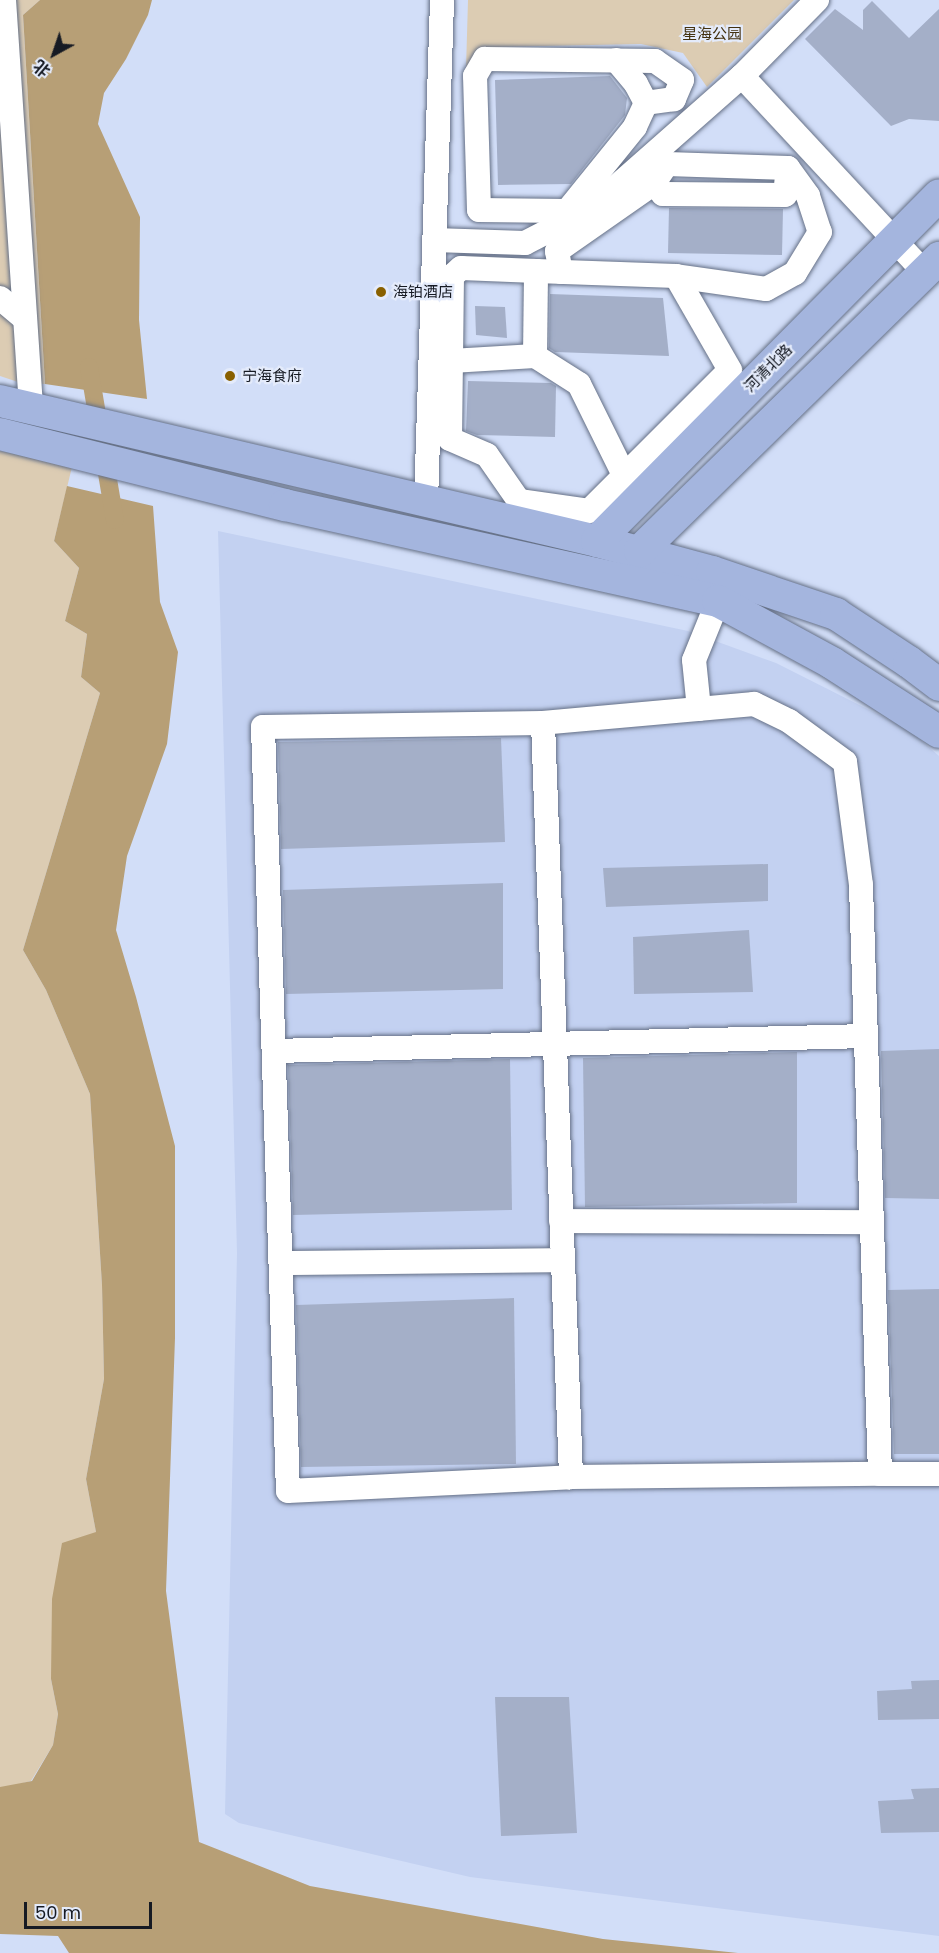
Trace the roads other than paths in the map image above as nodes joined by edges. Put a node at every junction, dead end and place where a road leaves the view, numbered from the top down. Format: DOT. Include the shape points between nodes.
graph roads {
  1 [pos="4,0"];
  2 [pos="442,0"];
  3 [pos="817,0"];
  4 [pos="616,60"];
  5 [pos="742,76"];
  6 [pos="646,102"];
  7 [pos="6,126"];
  8 [pos="682,164"];
  9 [pos="709,165"];
  10 [pos="736,166"];
  11 [pos="761,167"];
  12 [pos="788,168"];
  13 [pos="8,175"];
  14 [pos="654,183"];
  15 [pos="693,195"];
  16 [pos="734,195"];
  17 [pos="761,195"];
  18 [pos="939,195"];
  19 [pos="565,217"];
  20 [pos="9,230"];
  21 [pos="894,239"];
  22 [pos="434,240"];
  23 [pos="559,262"];
  24 [pos="932,266"];
  25 [pos="536,271"];
  26 [pos="676,276"];
  27 [pos="0,298"];
  28 [pos="23,317"];
  29 [pos="535,356"];
  30 [pos="451,361"];
  31 [pos="0,401"];
  32 [pos="45,410"];
  33 [pos="0,434"];
  34 [pos="624,475"];
  35 [pos="426,502"];
  36 [pos="597,541"];
  37 [pos="640,551"];
  38 [pos="718,601"];
  39 [pos="939,685"];
  40 [pos="699,709"];
  41 [pos="543,723"];
  42 [pos="939,732"];
  43 [pos="866,1036"];
  44 [pos="555,1044"];
  45 [pos="274,1051"];
  46 [pos="561,1221"];
  47 [pos="872,1222"];
  48 [pos="563,1260"];
  49 [pos="281,1263"];
  50 [pos="880,1474"];
  51 [pos="939,1474"];
  52 [pos="571,1477"];
  1 -- 7 [label="street"];
  2 -- 22 [label="street"];
  3 -- 5 [label="street"];
  4 -- 6 [label="street"];
  4 -- 6 [label="street" via="656,61 682,80 674,99"];
  4 -- 19 [label="street" via="485,59 475,76 479,210"];
  5 -- 19 [label="street" via="591,209"];
  5 -- 21 [label="street"];
  6 -- 19 [label="street" via="635,127"];
  7 -- 13 [label="street"];
  8 -- 9 [label="street"];
  8 -- 14 [label="street" via="667,164"];
  8 -- 15 [label="street"];
  9 -- 10 [label="street"];
  9 -- 15 [label="street"];
  10 -- 11 [label="street"];
  10 -- 16 [label="street"];
  11 -- 12 [label="street"];
  11 -- 17 [label="street"];
  12 -- 17 [label="street" via="785,195"];
  12 -- 26 [label="street" via="808,196 820,232 795,273 766,289"];
  13 -- 20 [label="street"];
  14 -- 15 [label="street" via="663,194"];
  14 -- 23 [label="street"];
  15 -- 16 [label="street"];
  16 -- 17 [label="street"];
  18 -- 21 [label="main road, 河清北路"];
  19 -- 22 [label="street" via="525,243"];
  19 -- 23 [label="street"];
  20 -- 28 [label="street"];
  21 -- 24 [label="street"];
  21 -- 36 [label="main road, 河清北路"];
  22 -- 35 [label="street"];
  23 -- 25 [label="street"];
  23 -- 26 [label="street"];
  24 -- 37 [label="main road"];
  25 -- 29 [label="street"];
  25 -- 30 [label="street" via="461,268 452,276"];
  26 -- 34 [label="street" via="730,370"];
  27 -- 28 [label="street"];
  28 -- 32 [label="street"];
  29 -- 30 [label="street"];
  29 -- 34 [label="street" via="579,384"];
  30 -- 34 [label="street" via="450,440 487,455 519,501 589,511"];
  31 -- 32 [label="main road"];
  32 -- 35 [label="main road"];
  33 -- 38 [label="main road" via="285,505"];
  35 -- 36 [label="main road"];
  36 -- 37 [label="main road"];
  37 -- 39 [label="main road" via="836,614"];
  38 -- 40 [label="street" via="694,660"];
  38 -- 42 [label="main road" via="832,663"];
  40 -- 41 [label="street"];
  40 -- 43 [label="street" via="754,704 789,721 845,762 861,885"];
  41 -- 44 [label="street"];
  41 -- 45 [label="street" via="263,727"];
  43 -- 44 [label="street"];
  43 -- 47 [label="street"];
  44 -- 45 [label="street"];
  44 -- 46 [label="street"];
  45 -- 49 [label="street"];
  46 -- 47 [label="street"];
  46 -- 48 [label="street"];
  47 -- 50 [label="street"];
  48 -- 49 [label="street"];
  48 -- 52 [label="street"];
  49 -- 52 [label="street" via="288,1491"];
  50 -- 51 [label="street"];
  50 -- 52 [label="street"];
}
